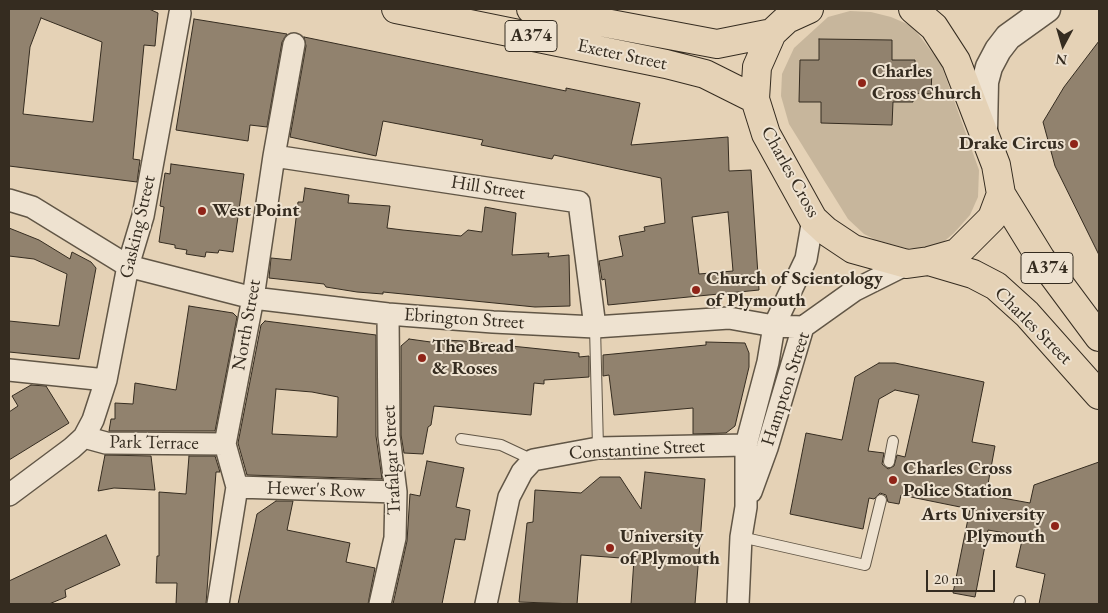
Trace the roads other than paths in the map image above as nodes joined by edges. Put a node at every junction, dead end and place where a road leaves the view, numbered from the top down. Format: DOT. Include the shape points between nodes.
graph roads {
  1 [pos="396,9"];
  2 [pos="531,9"];
  3 [pos="913,9"];
  4 [pos="1047,9"];
  5 [pos="180,13"];
  6 [pos="790,17"];
  7 [pos="294,44"];
  8 [pos="755,99"];
  9 [pos="984,131"];
  10 [pos="274,156"];
  11 [pos="1001,194"];
  12 [pos="9,200"];
  13 [pos="813,219"];
  14 [pos="918,263"];
  15 [pos="128,266"];
  16 [pos="253,298"];
  17 [pos="388,314"];
  18 [pos="595,326"];
  19 [pos="774,326"];
  20 [pos="803,327"];
  21 [pos="1099,337"];
  22 [pos="9,370"];
  23 [pos="106,380"];
  24 [pos="1099,395"];
  25 [pos="84,437"];
  26 [pos="461,439"];
  27 [pos="893,441"];
  28 [pos="225,444"];
  29 [pos="746,444"];
  30 [pos="598,448"];
  31 [pos="533,460"];
  32 [pos="889,462"];
  33 [pos="237,487"];
  34 [pos="396,492"];
  35 [pos="9,495"];
  36 [pos="881,500"];
  37 [pos="746,507"];
  38 [pos="741,537"];
  39 [pos="218,604"];
  40 [pos="380,604"];
  41 [pos="486,604"];
  42 [pos="738,604"];
  1 -- 8 [label="main road, Exeter Street / A374" via="666,64 705,74"];
  2 -- 6 [label="main road, Exeter Street / A374" via="717,44"];
  3 -- 9 [label="main road, A374" via="934,28 956,61"];
  4 -- 9 [label="street" via="1008,37 989,67 985,82"];
  5 -- 15 [label="street, Gasking Street" via="143,216"];
  6 -- 8 [label="main road, Charles Cross / A374" via="758,67"];
  7 -- 10 [label="street, North Street"];
  8 -- 13 [label="main road, Charles Cross / A374" via="766,134"];
  9 -- 11 [label="main road, A374" via="996,165"];
  10 -- 16 [label="street, North Street"];
  10 -- 18 [label="street, Hill Street" via="579,202"];
  11 -- 14 [label="main road" via="992,218 957,253"];
  11 -- 21 [label="main road, Charles Street / A374" via="1041,259"];
  12 -- 15 [label="street, Ebrington Street" via="32,207"];
  13 -- 14 [label="main road, Charles Cross / A374" via="853,249"];
  13 -- 19 [label="street, Hampton Street" via="806,259"];
  14 -- 20 [label="street, Hampton Street" via="855,290"];
  14 -- 24 [label="main road, Charles Street / A374" via="973,274 996,286 1027,314"];
  15 -- 16 [label="street, Ebrington Street"];
  15 -- 23 [label="street, Gasking Street"];
  16 -- 17 [label="street, Ebrington Street"];
  16 -- 28 [label="street, North Street"];
  17 -- 18 [label="street, Ebrington Street"];
  17 -- 34 [label="street, Trafalgar Street" via="389,436"];
  18 -- 19 [label="street, Ebrington Street" via="729,318"];
  18 -- 30 [label="lane"];
  19 -- 20 [label="street, Ebrington Street"];
  19 -- 29 [label="street, Hampton Street"];
  20 -- 37 [label="street, Hampton Street"];
  22 -- 23 [label="street"];
  23 -- 25 [label="street, Gasking Street"];
  25 -- 28 [label="street, Park Terrace" via="106,443"];
  25 -- 35 [label="street"];
  26 -- 31 [label="lane" via="500,445"];
  27 -- 32 [label="lane"];
  28 -- 33 [label="street, North Street"];
  29 -- 30 [label="street, Constantine Street"];
  29 -- 37 [label="street, Hampton Street"];
  30 -- 31 [label="street, Constantine Street"];
  31 -- 41 [label="street" via="522,472 509,497"];
  33 -- 34 [label="street, Hewer's Row"];
  33 -- 39 [label="street, North Street"];
  34 -- 40 [label="street, Trafalgar Street" via="395,538"];
  36 -- 38 [label="lane" via="865,565"];
  37 -- 38 [label="street, Hampton Street"];
  38 -- 42 [label="street, Hampton Street"];
}
